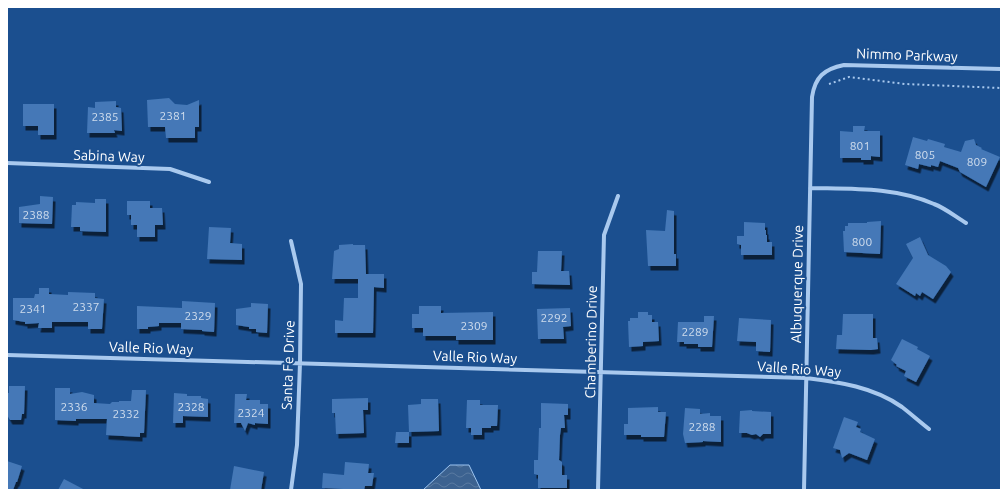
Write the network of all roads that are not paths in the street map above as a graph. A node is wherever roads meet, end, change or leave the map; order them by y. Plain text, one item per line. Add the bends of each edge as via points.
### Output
1 (1001, 69) edge
2 (817, 80) joint
3 (7, 163) edge
4 (209, 182) dead end
5 (810, 188) junction
6 (618, 196) dead end
7 (966, 223) dead end
8 (291, 241) dead end
9 (7, 355) edge
10 (300, 363) junction
11 (601, 372) junction
12 (806, 378) junction
13 (929, 429) dead end
14 (291, 490) edge
15 (598, 490) edge
16 (804, 490) edge

1 - 2 street, Nimmo Parkway via 844,65 828,70
2 - 5 street, Albuquerque Drive via 812,97
3 - 4 street, Sabina Way via 170,169
5 - 7 street via 880,190 913,196 936,204
5 - 12 street, Albuquerque Drive
6 - 11 street, Chamberino Drive via 604,235
8 - 10 street, Santa Fe Drive via 301,284
9 - 10 street, Valle Rio Way
10 - 11 street, Valle Rio Way
10 - 14 street, Santa Fe Drive via 297,445
11 - 12 street, Valle Rio Way
11 - 15 street, Chamberino Drive
12 - 13 street, Valle Rio Way via 845,383 866,389 902,407
12 - 16 street, Albuquerque Drive

